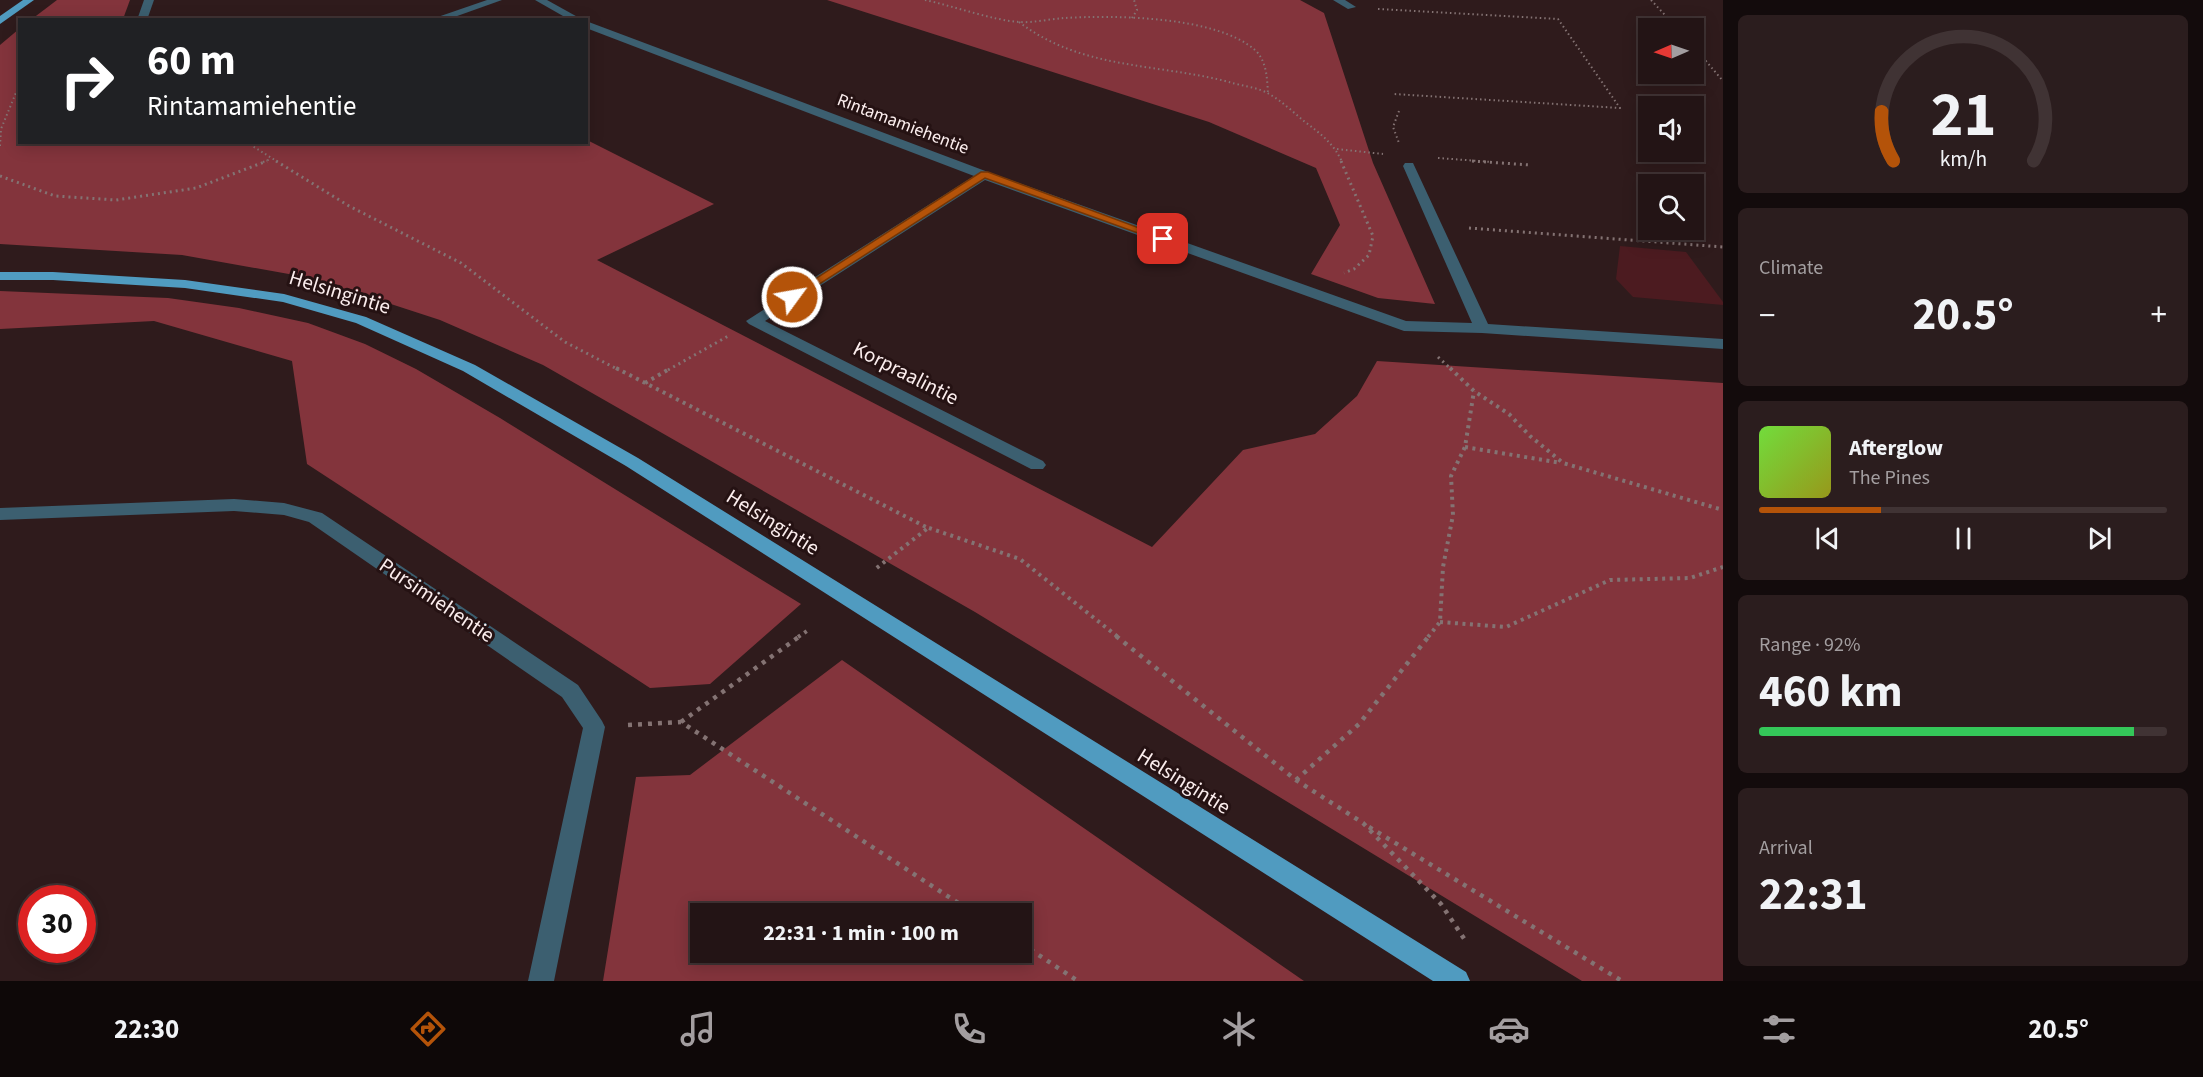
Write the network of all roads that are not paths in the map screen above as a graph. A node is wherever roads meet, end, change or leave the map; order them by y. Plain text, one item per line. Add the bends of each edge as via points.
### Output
1 (29, 0) edge
2 (149, 0) edge
3 (497, 0) edge
4 (540, 0) edge
5 (1338, 0) edge
6 (1351, 7) road end
7 (143, 18) edge
8 (440, 18) edge
9 (574, 18) edge
10 (0, 21) edge
11 (588, 25) edge
12 (1409, 166) dead end
13 (984, 174) junction
14 (0, 276) edge
15 (1482, 327) junction
16 (1723, 344) edge
17 (1037, 465) dead end
18 (0, 514) edge
19 (541, 981) edge
20 (1456, 981) edge

1 - 10 main road
2 - 7 street
3 - 8 street
4 - 9 street
5 - 6 street
11 - 13 street, Rintamamiehentie
12 - 15 street
13 - 15 street, Rintamamiehentie via 1404,326
13 - 17 street, Korpraalintie via 754,321
14 - 20 main road, Helsingintie via 185,284 284,298 362,320 469,368 642,468
15 - 16 street, Rintamamiehentie
18 - 19 street, Pursimiehentie via 234,505 284,509 315,517 570,691 594,727

